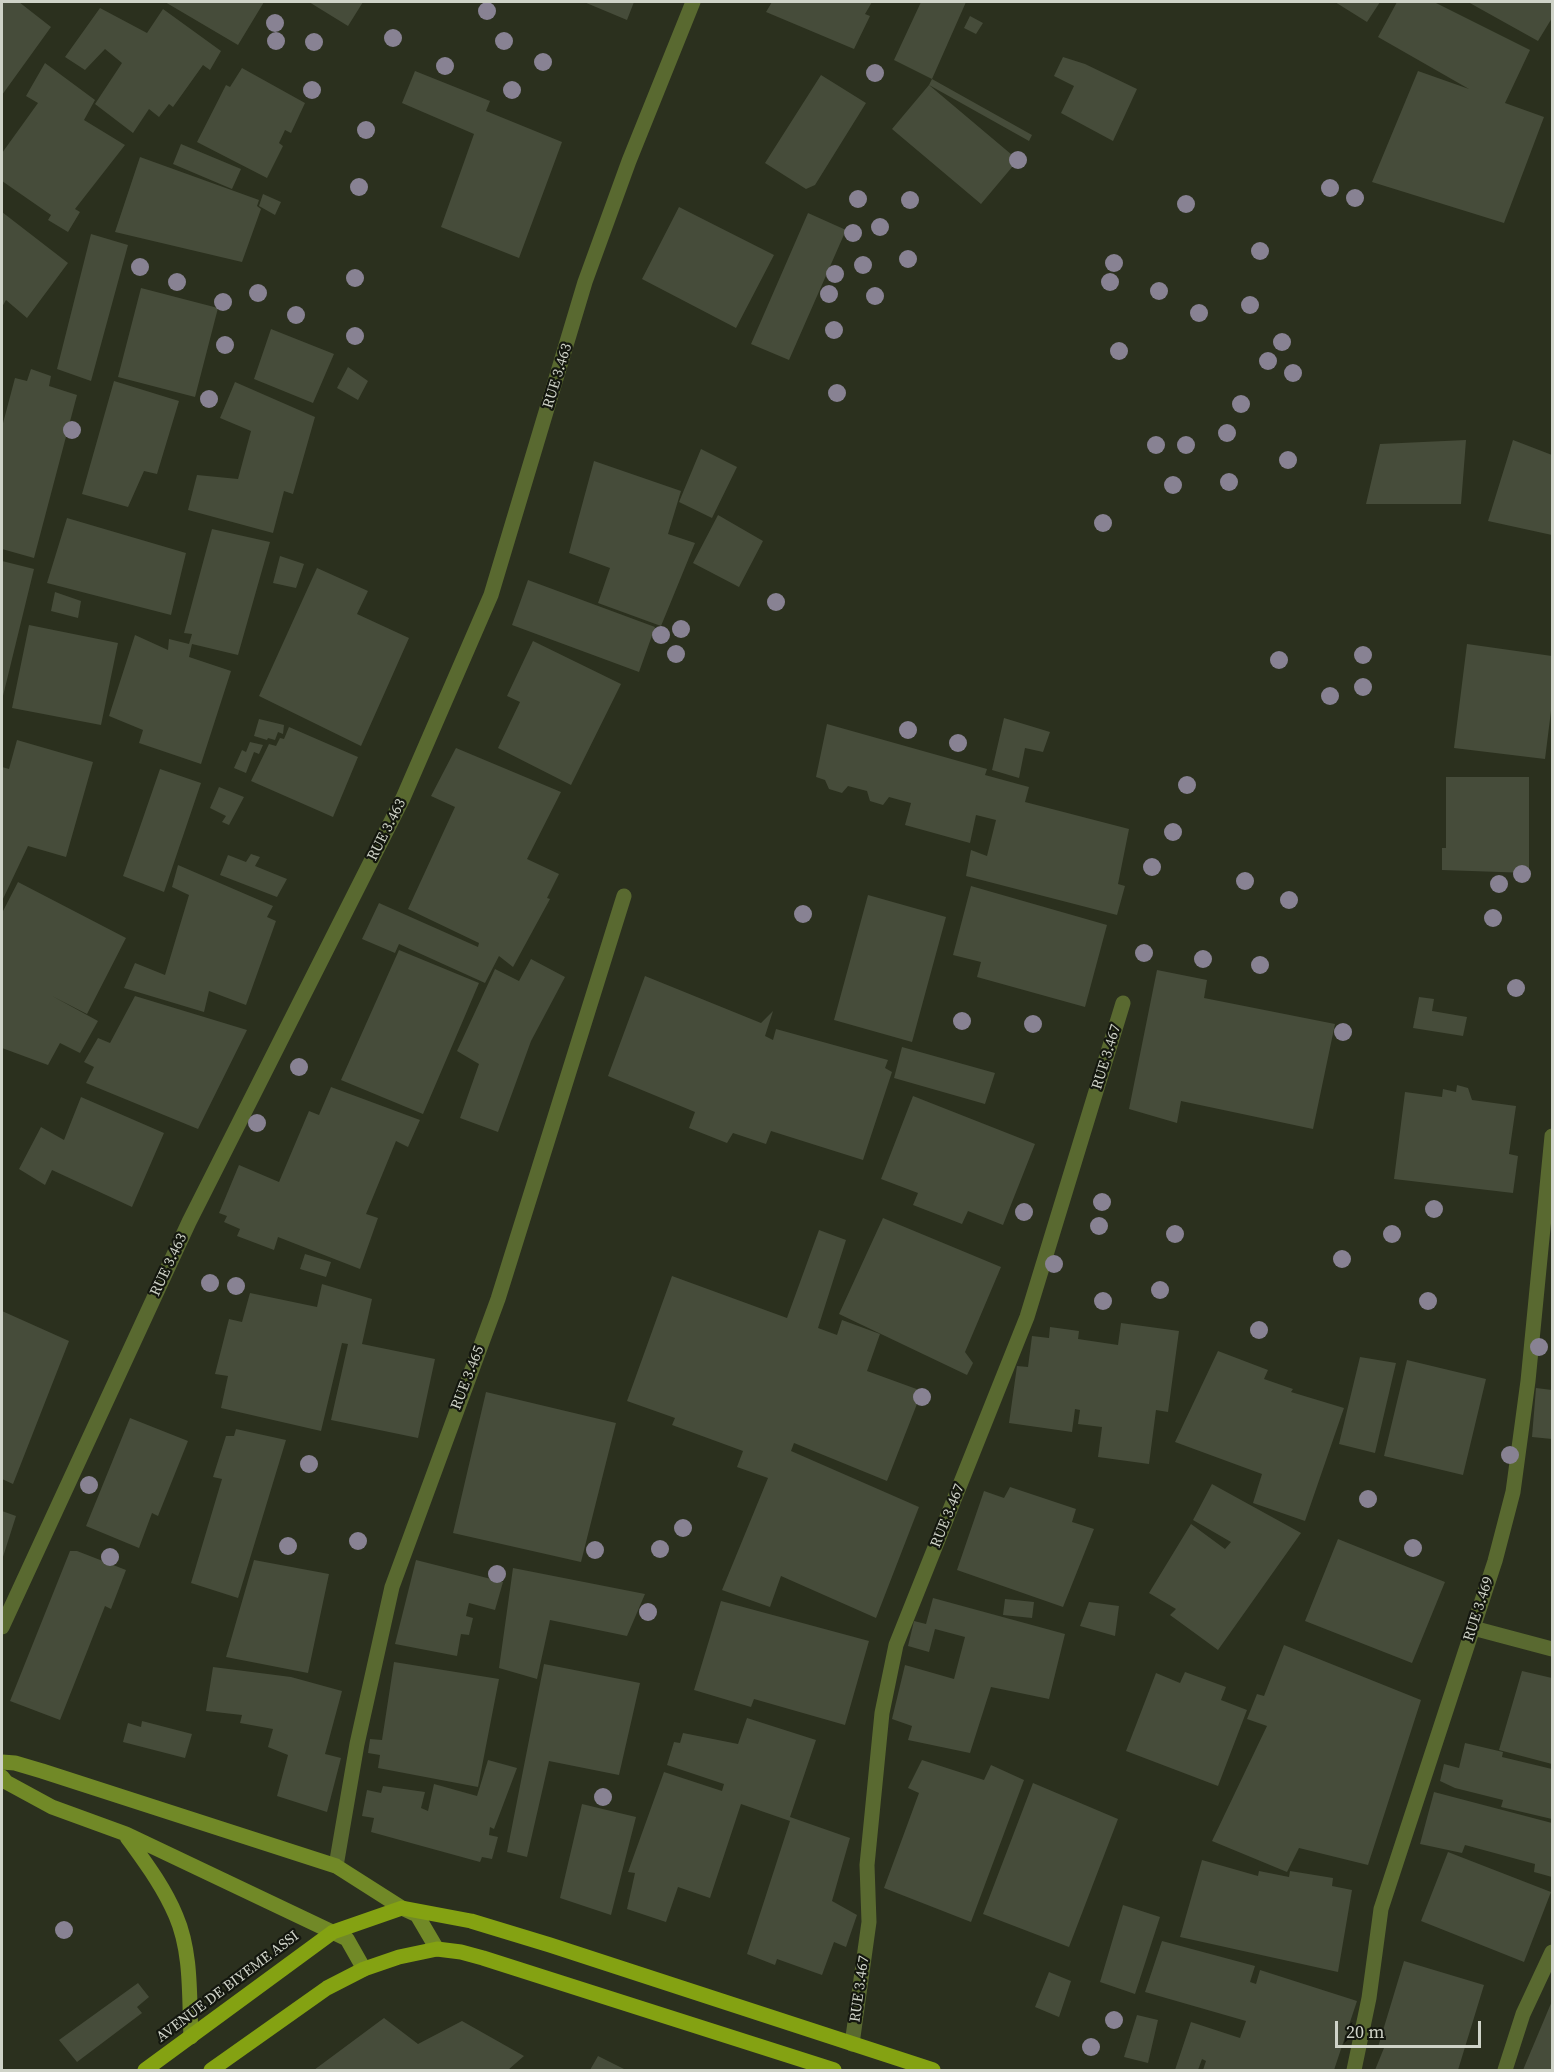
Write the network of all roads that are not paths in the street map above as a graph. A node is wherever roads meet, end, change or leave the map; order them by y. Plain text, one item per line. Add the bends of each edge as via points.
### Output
1 (693, 2) edge
2 (624, 896) dead end
3 (1124, 1004) dead end
4 (1552, 1136) edge
5 (2, 1627) edge
6 (1473, 1628) junction
7 (1552, 1649) edge
8 (2, 1762) edge
9 (2, 1777) edge
10 (126, 1834) junction
11 (336, 1866) junction
12 (402, 1908) junction
13 (333, 1932) junction
14 (437, 1949) junction
15 (1552, 1952) edge
16 (364, 1969) junction
17 (191, 2037) junction
18 (852, 2044) junction
19 (145, 2070) edge
20 (211, 2070) edge
21 (834, 2070) edge
22 (933, 2070) edge
23 (1354, 2070) edge
24 (1505, 2070) edge

1 - 5 street, RUE 3.463 via 585,282 491,595 404,798 189,1222
2 - 11 street, RUE 3.465 via 498,1299 392,1587 357,1744
3 - 18 street, RUE 3.467 via 1027,1317 896,1645 882,1713 867,1865 869,1922
4 - 6 street, RUE 3.469 via 1513,1492
6 - 7 street
6 - 23 street, RUE 3.469 via 1381,1909
8 - 11 main road via 42,1771
9 - 10 main road via 52,1807
10 - 13 main road
10 - 17 main road via 159,1881 177,1918 186,1956
11 - 12 main road
12 - 13 main road, AVENUE DE BIYEME ASSI
12 - 14 main road via 417,1915
12 - 18 main road via 471,1921
13 - 16 main road via 347,1939
13 - 17 main road, AVENUE DE BIYEME ASSI
14 - 16 main road
14 - 21 main road via 483,1958
15 - 24 street via 1523,2014
16 - 20 main road via 327,1988
17 - 19 main road, AVENUE DE BIYEME ASSI
18 - 22 main road

